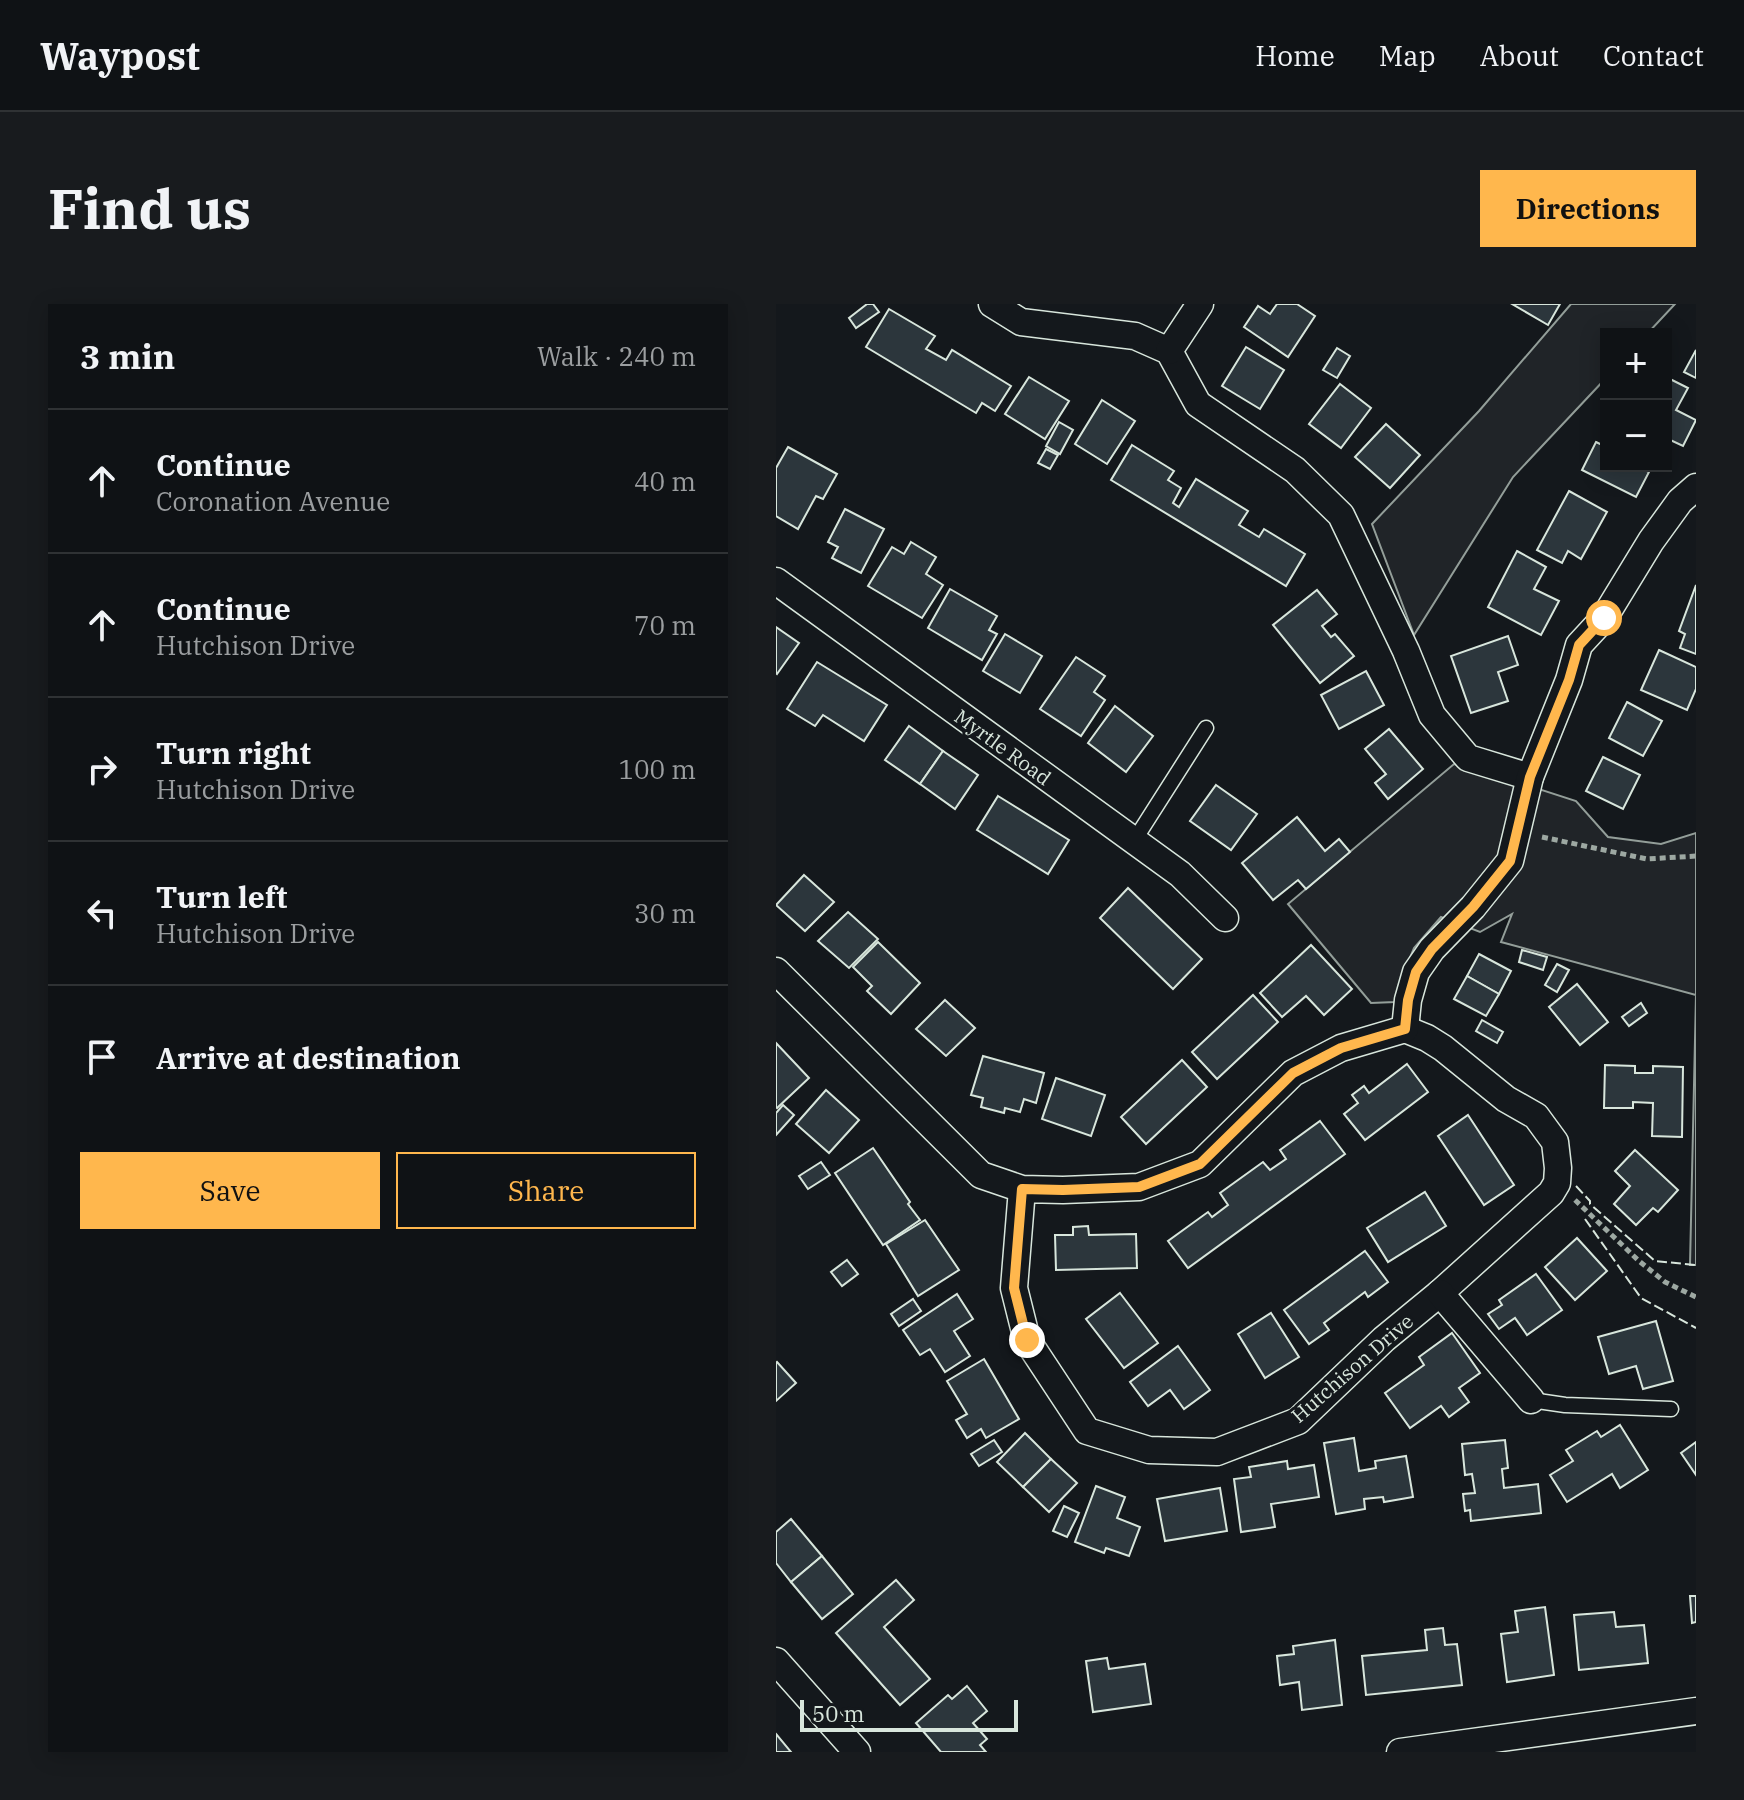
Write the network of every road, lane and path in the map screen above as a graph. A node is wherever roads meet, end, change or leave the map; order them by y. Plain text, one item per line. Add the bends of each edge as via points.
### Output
1 (992, 304) edge
2 (1200, 304) edge
3 (1169, 351) junction
4 (1696, 487) edge
5 (776, 581) edge
6 (1206, 728) dead end
7 (1530, 777) junction
8 (1518, 830) junction
9 (1134, 841) junction
10 (1696, 856) edge
11 (1225, 918) dead end
12 (776, 971) edge
13 (1405, 1029) junction
14 (1557, 1183) junction
15 (1022, 1189) junction
16 (1440, 1293) junction
17 (1696, 1297) edge
18 (1531, 1400) joint
19 (1671, 1409) dead end
20 (776, 1661) edge
21 (1696, 1711) edge
22 (857, 1752) edge
23 (1400, 1752) edge

1 - 3 street via 1021,322 1135,336
2 - 3 street
3 - 7 street via 1198,404 1295,470 1341,515 1432,715 1468,758
4 - 7 street via 1680,501 1604,618 1579,645
5 - 9 street, Myrtle Road
6 - 9 lane
7 - 8 street
8 - 10 path via 1647,859
8 - 13 street via 1510,861 1416,972
9 - 11 street, Myrtle Road via 1180,874
12 - 15 street via 981,1175
13 - 14 street via 1443,1048 1536,1116 1555,1142
13 - 15 street via 1341,1048 1293,1073 1200,1164 1139,1187
14 - 16 street, Hutchison Drive
14 - 17 path via 1639,1261
15 - 16 street, Hutchison Drive via 1014,1288 1027,1340 1087,1431 1149,1450 1217,1452 1298,1421
16 - 18 street
18 - 19 lane
20 - 22 street
21 - 23 street

